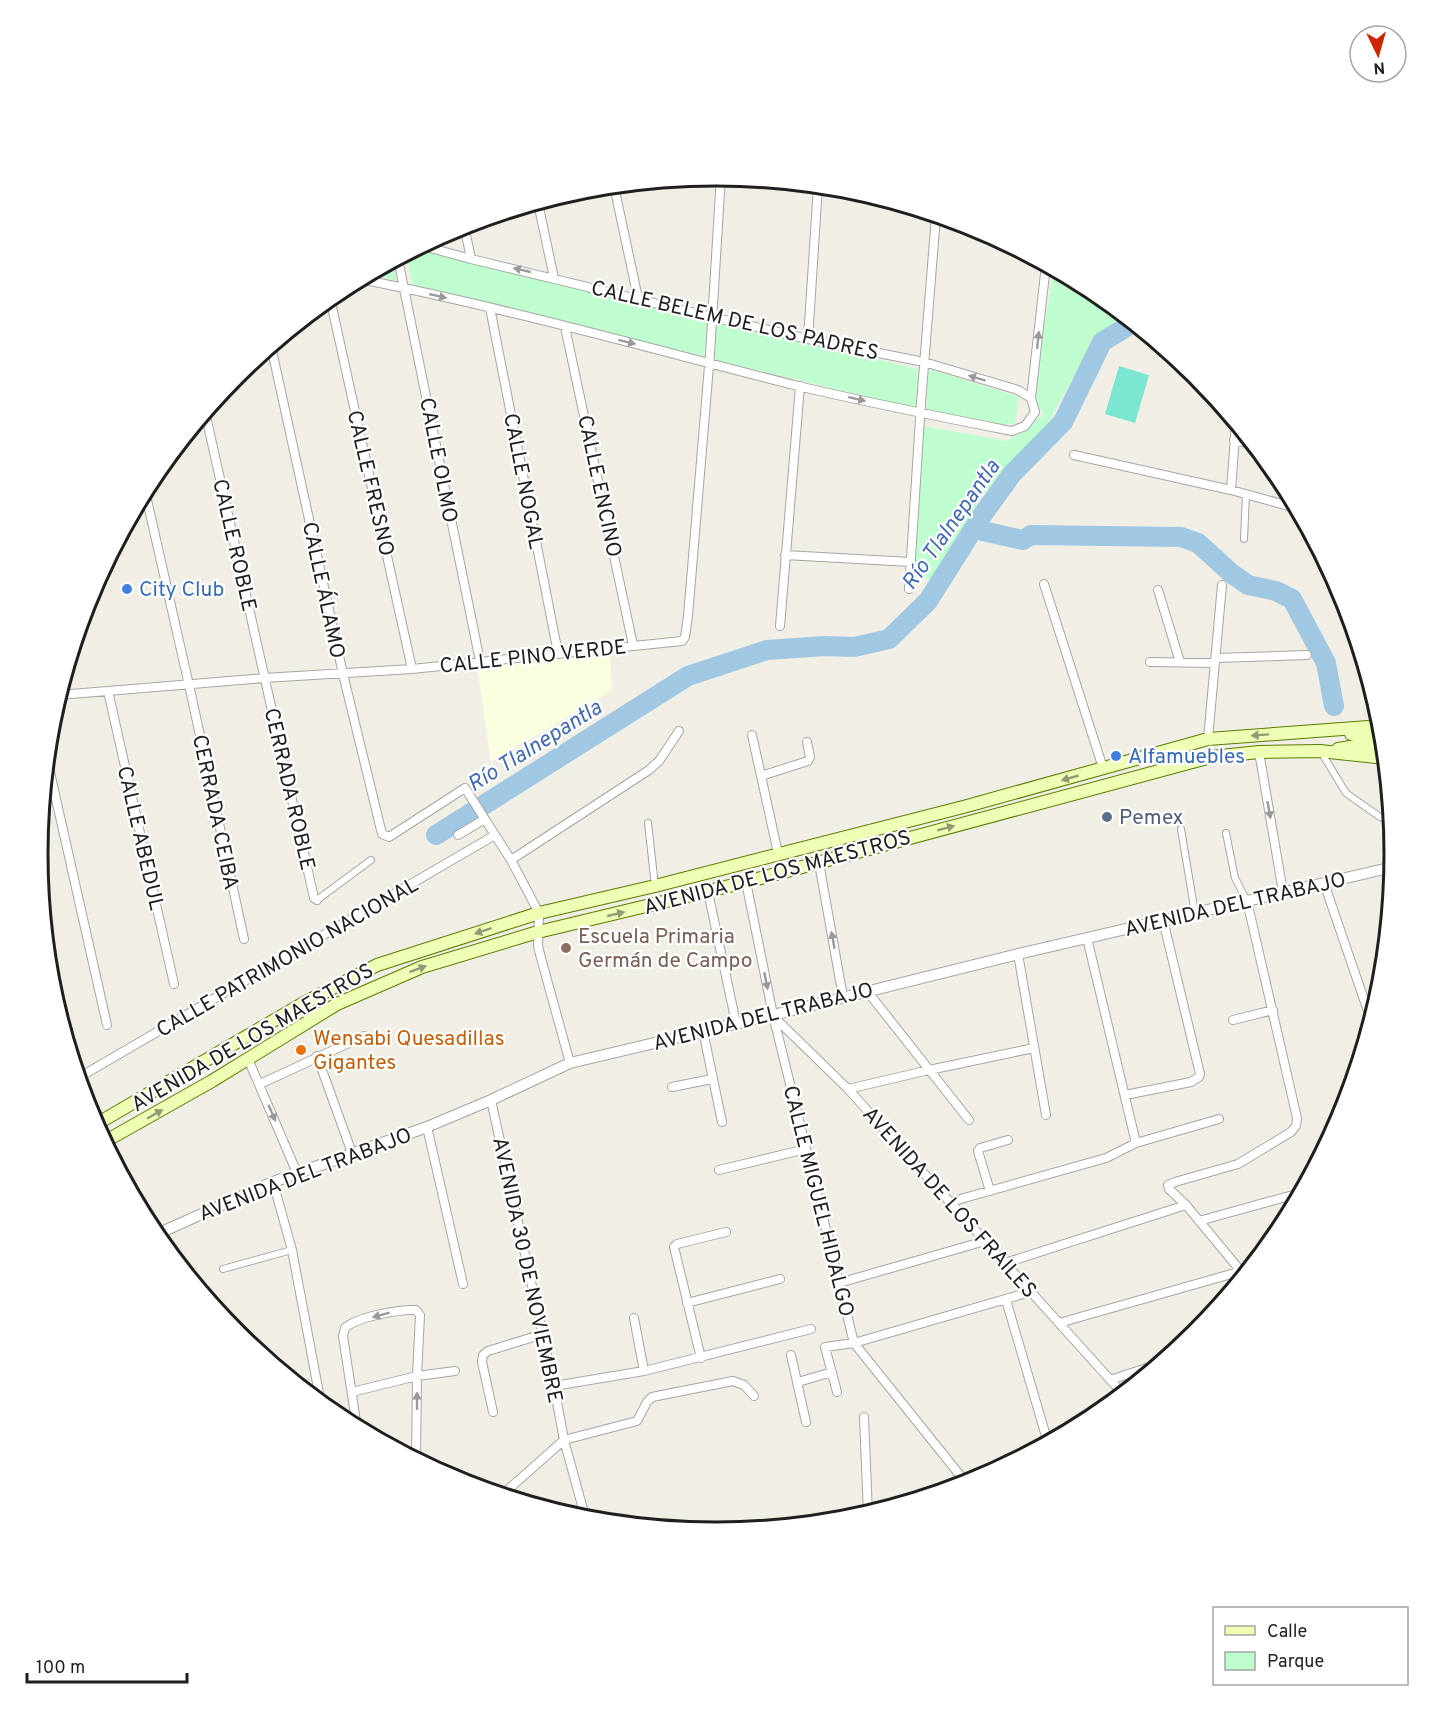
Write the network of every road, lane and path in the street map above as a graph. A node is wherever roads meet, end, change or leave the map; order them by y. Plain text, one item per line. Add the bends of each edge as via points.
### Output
1 (720, 186) edge
2 (616, 194) edge
3 (817, 194) edge
4 (540, 210) edge
5 (935, 224) edge
6 (466, 235) edge
7 (434, 249) edge
8 (471, 259) junction
9 (400, 267) edge
10 (1045, 273) edge
11 (554, 278) junction
12 (373, 282) edge
13 (404, 288) junction
14 (638, 298) junction
15 (332, 308) edge
16 (490, 308) junction
17 (712, 317) junction
18 (566, 327) junction
19 (808, 339) junction
20 (273, 355) edge
21 (924, 362) junction
22 (709, 363) junction
23 (800, 386) junction
24 (1032, 398) junction
25 (920, 413) junction
26 (207, 422) edge
27 (1235, 434) edge
28 (1234, 440) junction
29 (1241, 441) edge
30 (1074, 455) dead end
31 (1231, 490) junction
32 (1246, 494) junction
33 (148, 503) edge
34 (1285, 505) edge
35 (1244, 539) dead end
36 (785, 555) junction
37 (911, 562) junction
38 (1044, 584) dead end
39 (1222, 585) dead end
40 (909, 589) dead end
41 (1158, 590) dead end
42 (780, 626) dead end
43 (633, 645) junction
44 (558, 653) junction
45 (1307, 655) dead end
46 (480, 661) junction
47 (1216, 661) junction
48 (1150, 662) dead end
49 (1180, 662) junction
50 (412, 669) junction
51 (343, 674) junction
52 (264, 678) junction
53 (188, 685) junction
54 (108, 691) junction
55 (68, 695) edge
56 (1371, 727) edge
57 (679, 731) dead end
58 (1318, 732) junction
59 (1372, 733) edge
60 (752, 735) dead end
61 (1208, 739) junction
62 (1363, 740) junction
63 (807, 742) dead end
64 (1374, 744) edge
65 (1320, 751) junction
66 (1260, 752) junction
67 (1377, 758) edge
68 (1103, 768) junction
69 (761, 776) junction
70 (52, 782) edge
71 (483, 816) junction
72 (1383, 818) edge
73 (648, 823) dead end
74 (1180, 829) dead end
75 (1226, 833) dead end
76 (458, 835) dead end
77 (495, 835) junction
78 (778, 853) junction
79 (371, 860) dead end
80 (511, 860) junction
81 (819, 863) junction
82 (1384, 869) edge
83 (746, 882) junction
84 (1324, 883) junction
85 (655, 886) junction
86 (708, 892) junction
87 (1283, 892) junction
88 (316, 900) joint
89 (1246, 901) junction
90 (538, 913) junction
91 (1195, 913) junction
92 (1163, 920) junction
93 (538, 932) junction
94 (1087, 938) junction
95 (244, 939) dead end
96 (1018, 954) junction
97 (174, 984) dead end
98 (867, 991) junction
99 (843, 998) junction
100 (1366, 1006) edge
101 (1273, 1010) junction
102 (773, 1015) junction
103 (1233, 1020) dead end
104 (736, 1023) junction
105 (107, 1025) dead end
106 (703, 1031) junction
107 (364, 1035) dead end
108 (1034, 1048) junction
109 (317, 1056) junction
110 (248, 1059) junction
111 (570, 1063) junction
112 (929, 1070) junction
113 (85, 1074) edge
114 (712, 1079) junction
115 (260, 1084) junction
116 (672, 1087) dead end
117 (848, 1089) junction
118 (1125, 1095) junction
119 (491, 1100) junction
120 (1046, 1115) dead end
121 (1219, 1119) dead end
122 (969, 1120) dead end
123 (104, 1121) edge
124 (722, 1122) dead end
125 (427, 1126) junction
126 (111, 1138) edge
127 (1008, 1140) dead end
128 (1136, 1143) junction
129 (806, 1149) junction
130 (352, 1153) junction
131 (719, 1170) dead end
132 (297, 1173) junction
133 (273, 1182) junction
134 (990, 1191) junction
135 (1291, 1196) edge
136 (950, 1202) junction
137 (1186, 1205) junction
138 (1199, 1221) junction
139 (164, 1231) edge
140 (726, 1232) dead end
141 (985, 1242) junction
142 (292, 1250) junction
143 (1005, 1263) junction
144 (1241, 1267) edge
145 (223, 1269) dead end
146 (1235, 1275) edge
147 (780, 1279) dead end
148 (839, 1283) junction
149 (463, 1284) dead end
150 (1030, 1293) junction
151 (1006, 1300) junction
152 (687, 1303) junction
153 (634, 1318) dead end
154 (1059, 1323) junction
155 (811, 1329) dead end
156 (543, 1334) junction
157 (854, 1343) junction
158 (791, 1355) dead end
159 (701, 1358) junction
160 (1140, 1370) edge
161 (455, 1371) dead end
162 (645, 1371) junction
163 (832, 1372) junction
164 (417, 1376) junction
165 (1110, 1380) junction
166 (798, 1382) junction
167 (557, 1385) junction
168 (1117, 1388) edge
169 (319, 1391) edge
170 (352, 1392) junction
171 (837, 1392) dead end
172 (754, 1396) dead end
173 (493, 1412) dead end
174 (355, 1416) edge
175 (864, 1417) dead end
176 (806, 1422) dead end
177 (1046, 1435) edge
178 (564, 1440) junction
179 (416, 1451) edge
180 (961, 1476) edge
181 (508, 1489) edge
182 (868, 1505) edge
183 (583, 1509) edge

1 - 17 street, CALLE PINO VERDE
2 - 14 street
3 - 19 street
4 - 11 street
5 - 21 street
6 - 8 street
7 - 8 street, CALLE BELEM DE LOS PADRES
11 -> 8 street, CALLE BELEM DE LOS PADRES
9 - 13 street, CALLE OLMO
24 -> 10 street
11 - 14 street, CALLE BELEM DE LOS PADRES
12 - 13 street
13 -> 16 street
13 - 46 street, CALLE OLMO
14 - 17 street, CALLE BELEM DE LOS PADRES
15 - 50 street, CALLE FRESNO
16 - 18 street
16 - 44 street, CALLE NOGAL
17 - 19 street, CALLE BELEM DE LOS PADRES
17 - 22 street, CALLE PINO VERDE
18 -> 22 street
18 - 43 street, CALLE ENCINO
19 - 21 street, CALLE BELEM DE LOS PADRES
20 - 51 street, CALLE ÁLAMO
24 -> 21 street, CALLE BELEM DE LOS PADRES via 1018,390
21 - 25 street
22 - 23 street
22 - 43 street, CALLE PINO VERDE via 685,637 679,642
23 -> 25 street
23 - 36 street
24 - 25 street via 1035,412 1025,426 1012,431
25 - 37 street
26 - 52 street, CALLE ROBLE
27 - 28 street
28 - 29 street
28 - 31 street
30 - 31 street
31 - 32 street
32 - 34 street
32 - 35 street
33 - 53 street, CERRADA CEIBA
36 - 37 street
36 - 42 street
37 - 40 street
38 - 68 street
39 - 47 street
41 - 49 street
43 - 44 street, CALLE PINO VERDE
44 - 46 street, CALLE PINO VERDE
45 - 47 street
46 - 50 street, CALLE PINO VERDE
47 - 49 street
47 - 61 street
48 - 49 street
50 - 51 street, CALLE PINO VERDE
51 - 52 street, CALLE PINO VERDE
51 - 71 street, CALLE ÁLAMO via 382,834 389,837 465,788
52 - 53 street, CALLE PINO VERDE
52 - 88 street, CERRADA ROBLE
53 - 54 street, CALLE PINO VERDE
53 - 95 street, CERRADA CEIBA
54 - 55 street, CALLE PINO VERDE
54 - 97 street, CALLE ABEDUL
56 - 58 main road, AVENIDA DE LOS MAESTROS
57 - 80 street via 649,771
58 -> 61 main road, AVENIDA DE LOS MAESTROS
58 - 62 main road, AVENIDA DE LOS MAESTROS
59 - 62 main road, AVENIDA DE LOS MAESTROS
60 - 69 street
61 - 68 main road, AVENIDA DE LOS MAESTROS
62 - 64 main road
62 - 65 main road
63 - 69 street via 808,760
65 - 66 main road, AVENIDA DE LOS MAESTROS
65 - 67 main road, AVENIDA DE LOS MAESTROS
65 - 72 street via 1346,794
81 -> 66 main road, AVENIDA DE LOS MAESTROS via 1161,768 1210,757
66 -> 87 street
68 -> 78 main road, AVENIDA DE LOS MAESTROS
69 - 78 street
70 - 105 street
71 - 76 street
71 - 77 street
73 - 85 street
74 - 91 street
75 - 89 street via 1235,878
77 - 80 street
77 - 113 street, CALLE PATRIMONIO NACIONAL
78 - 85 main road, AVENIDA DE LOS MAESTROS
79 - 88 street, CALLE PATRIMONIO NACIONAL
80 - 90 street
81 - 83 main road, AVENIDA DE LOS MAESTROS
99 -> 81 street
82 - 84 street, AVENIDA DEL TRABAJO
83 - 86 main road, AVENIDA DE LOS MAESTROS
83 -> 102 street, CALLE MIGUEL HIDALGO
84 - 87 street, AVENIDA DEL TRABAJO
84 - 100 street
85 - 90 main road, AVENIDA DE LOS MAESTROS
93 -> 86 main road, AVENIDA DE LOS MAESTROS
86 - 104 street
87 - 89 street, AVENIDA DEL TRABAJO
89 - 91 street, AVENIDA DEL TRABAJO
89 - 101 street
90 - 93 street
90 -> 123 main road, AVENIDA DE LOS MAESTROS via 377,965 302,1004
91 - 92 street, AVENIDA DEL TRABAJO
92 - 94 street, AVENIDA DEL TRABAJO
92 - 118 street via 1200,1074 1191,1082
110 -> 93 main road, AVENIDA DE LOS MAESTROS via 338,1004 378,985 422,967
93 - 111 street via 541,958
94 - 96 street, AVENIDA DEL TRABAJO
94 - 118 street
96 - 98 street, AVENIDA DEL TRABAJO
96 - 108 street
98 - 99 street, AVENIDA DEL TRABAJO
98 - 112 street
99 - 102 street, AVENIDA DEL TRABAJO
101 - 103 street
101 - 137 street via 1296,1126 1238,1164 1168,1185
102 - 104 street, AVENIDA DEL TRABAJO
102 - 117 street, AVENIDA DE LOS FRAILES
102 - 129 street, CALLE MIGUEL HIDALGO
104 - 106 street, AVENIDA DEL TRABAJO
106 - 111 street, AVENIDA DEL TRABAJO
106 - 114 street
107 - 109 street
108 - 112 street
108 - 120 street
109 - 115 street
109 - 130 street
110 - 115 street
126 -> 110 main road, AVENIDA DE LOS MAESTROS
111 - 119 street, AVENIDA DEL TRABAJO
112 - 117 street
112 - 122 street
114 - 116 street
114 - 124 street
115 -> 132 street
117 - 136 street, AVENIDA DE LOS FRAILES
118 - 128 street
119 - 125 street, AVENIDA DEL TRABAJO
119 - 156 street, AVENIDA 30 DE NOVIEMBRE
121 - 128 street
125 - 130 street, AVENIDA DEL TRABAJO
125 - 149 street
127 - 134 street via 978,1151
128 - 134 street via 1106,1158
129 - 131 street
129 - 148 street, CALLE MIGUEL HIDALGO
130 - 132 street, AVENIDA DEL TRABAJO
132 - 133 street, AVENIDA DEL TRABAJO
133 - 139 street, AVENIDA DEL TRABAJO
133 - 142 street
134 - 136 street
135 - 138 street
136 - 141 street, AVENIDA DE LOS FRAILES
137 - 138 street
137 - 143 street
138 - 144 street
140 - 152 street via 674,1247
141 - 143 street, AVENIDA DE LOS FRAILES
141 - 148 street
142 - 145 street
142 - 169 street
143 - 150 street, AVENIDA DE LOS FRAILES
146 - 154 street
147 - 152 street
148 - 157 street, CALLE MIGUEL HIDALGO
150 - 151 street
150 - 154 street, AVENIDA DE LOS FRAILES
151 - 157 street
151 - 177 street
152 - 159 street
153 - 162 street
154 - 165 street, AVENIDA DE LOS FRAILES
155 - 159 street
156 - 167 street, AVENIDA 30 DE NOVIEMBRE
156 - 173 street via 483,1355
157 - 163 street via 825,1347
157 - 180 street, CALLE MIGUEL HIDALGO
158 - 166 street
159 - 162 street
160 - 165 street
161 - 164 street
162 - 167 street
163 - 166 street
163 - 171 street
164 - 170 street
164 -> 170 street via 420,1315 412,1310 388,1313 345,1328
179 -> 164 street
165 - 168 street, AVENIDA DE LOS FRAILES
166 - 176 street
167 - 178 street, AVENIDA 30 DE NOVIEMBRE
170 - 174 street
172 - 178 street via 744,1385 733,1382 652,1397 637,1422
175 - 182 street
178 - 181 street
178 - 183 street, AVENIDA 30 DE NOVIEMBRE

